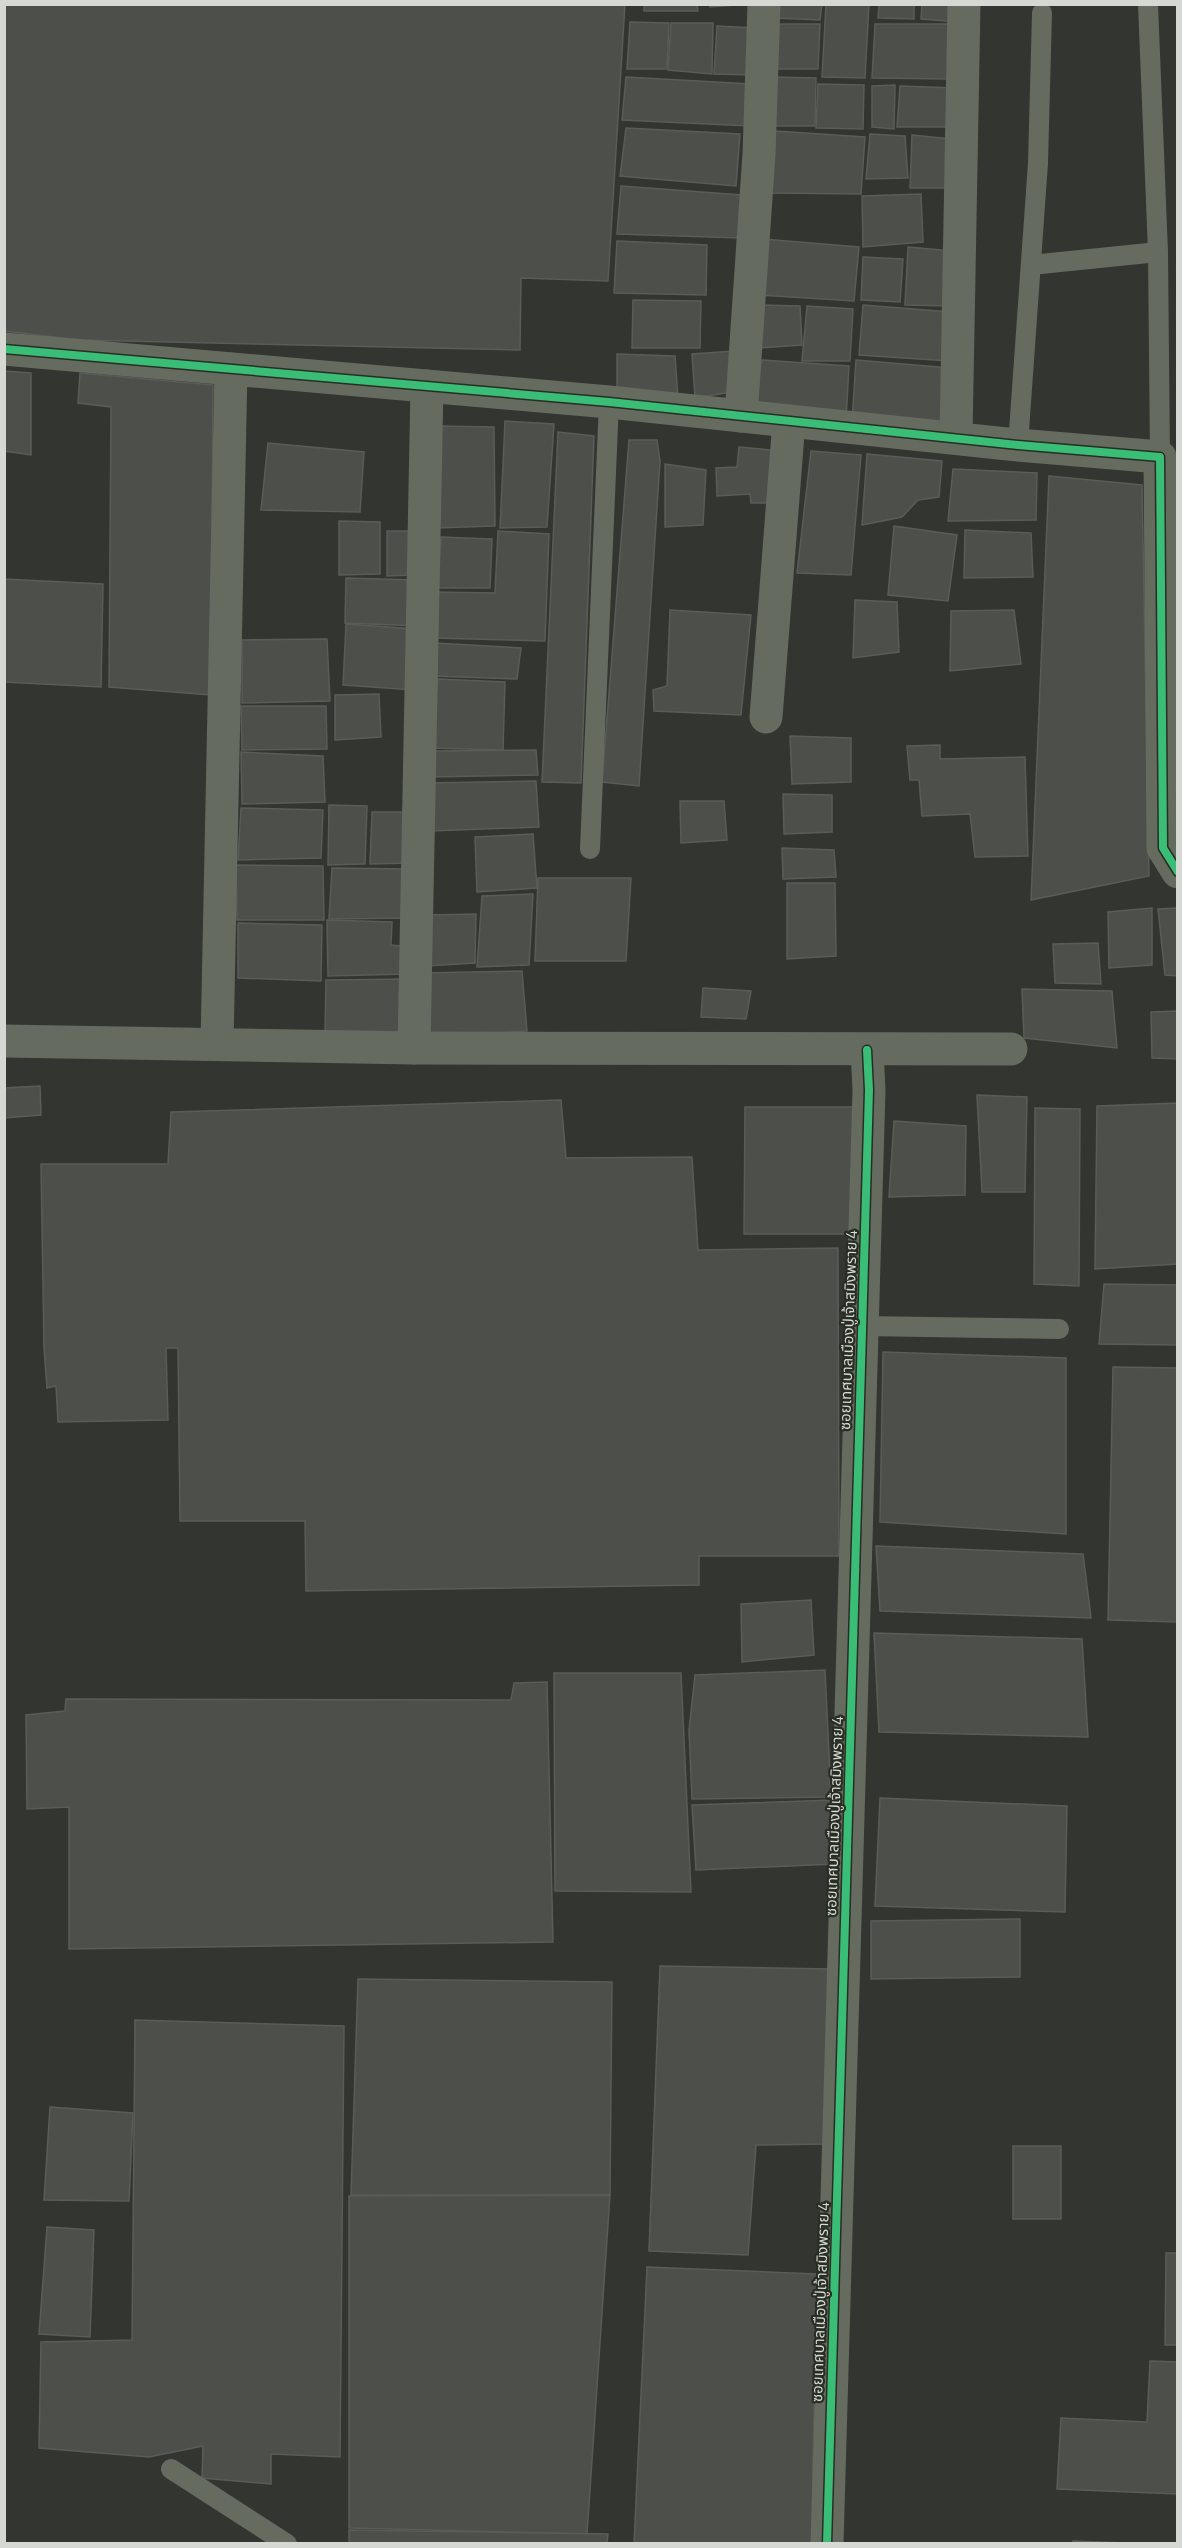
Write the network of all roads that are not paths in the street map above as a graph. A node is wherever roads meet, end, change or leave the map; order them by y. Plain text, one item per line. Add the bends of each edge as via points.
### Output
1 (764, 4) edge
2 (964, 4) edge
3 (1148, 4) edge
4 (1042, 13) dead end
5 (1158, 252) junction
6 (1031, 265) junction
7 (4, 349) edge
8 (231, 369) junction
9 (427, 386) junction
10 (609, 402) junction
11 (741, 416) junction
12 (789, 421) junction
13 (956, 437) junction
14 (1018, 445) junction
15 (1160, 457) junction
16 (766, 717) dead end
17 (590, 849) dead end
18 (1178, 872) edge
19 (4, 1041) edge
20 (217, 1044) junction
21 (414, 1048) junction
22 (1011, 1049) dead end
23 (868, 1067) junction
24 (862, 1326) junction
25 (1059, 1329) dead end
26 (171, 2469) dead end
27 (287, 2544) edge
28 (827, 2544) edge

1 - 11 street via 759,154
2 - 13 street
3 - 5 lane
4 - 6 lane
5 - 6 lane
5 - 15 lane
6 - 14 lane
7 - 8 street
8 - 9 street
8 - 20 street
9 - 10 street
9 - 21 street
10 - 11 street
10 - 17 lane
11 - 12 street
12 - 13 street
12 - 16 street
13 - 14 street
14 - 15 street
15 - 18 street via 1163,849
19 - 20 street
20 - 21 street
21 - 23 street
22 - 23 street
23 - 24 street, ซอยเทศบาลเมืองปู่เจ้าสมิงพราย 4
24 - 25 lane
24 - 28 street, ซอยเทศบาลเมืองปู่เจ้าสมิงพราย 4
26 - 27 lane

